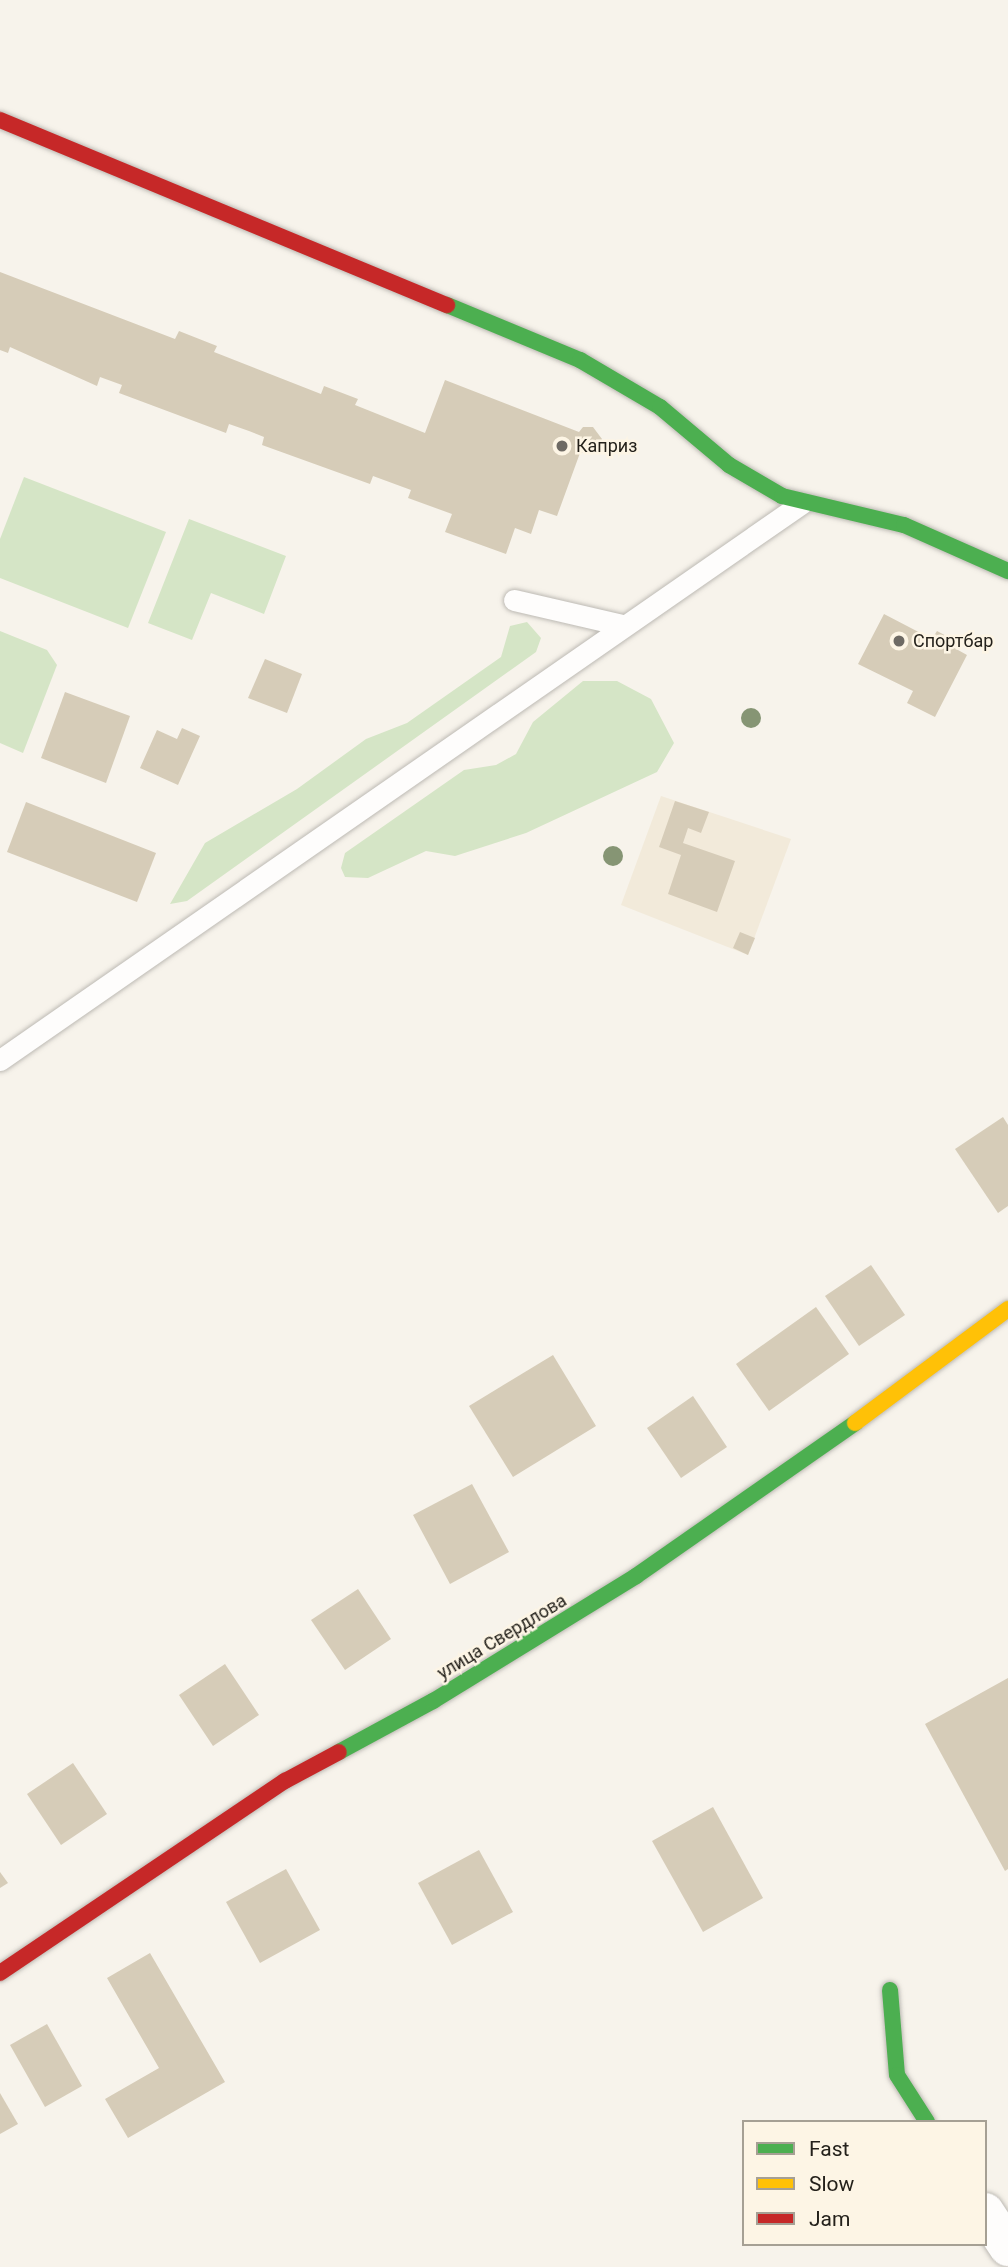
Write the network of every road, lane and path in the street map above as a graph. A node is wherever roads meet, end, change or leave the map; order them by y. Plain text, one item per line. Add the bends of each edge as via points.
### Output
1 (0, 120) edge
2 (802, 503) junction
3 (1008, 571) edge
4 (514, 600) dead end
5 (622, 625) junction
6 (0, 1060) edge
7 (1008, 1309) edge
8 (0, 1973) edge
9 (890, 1990) dead end
10 (926, 2120) edge
11 (987, 2215) edge
12 (1008, 2247) edge

1 - 2 street via 580,360 660,407 757,484
2 - 3 street via 904,525
2 - 5 lane
4 - 5 lane
5 - 6 lane
7 - 8 street, улица Свердлова via 811,1455 636,1576 445,1694 285,1781
9 - 10 street via 897,2074
11 - 12 street

